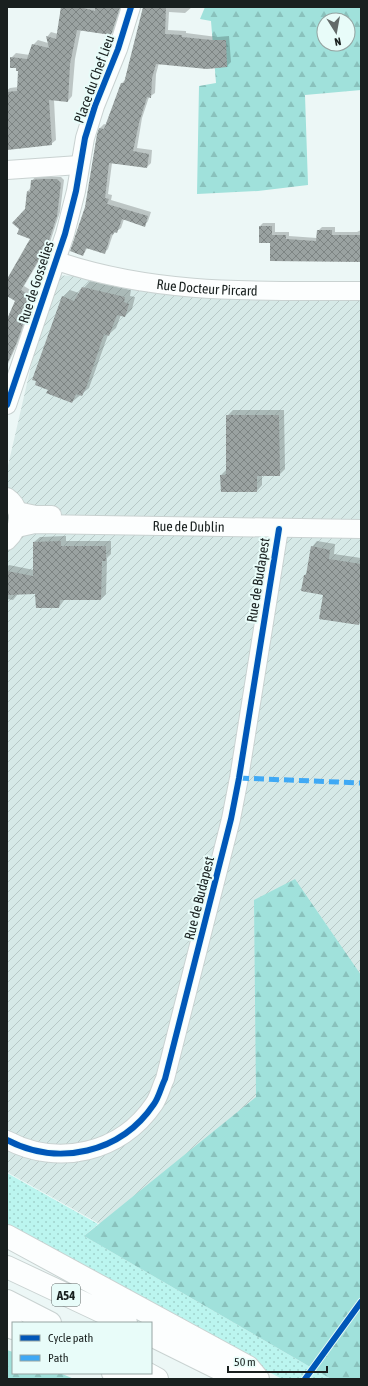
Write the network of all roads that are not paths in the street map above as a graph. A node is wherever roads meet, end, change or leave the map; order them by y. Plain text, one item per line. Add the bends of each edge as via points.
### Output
1 (131, 7) edge
2 (80, 165) junction
3 (7, 170) edge
4 (56, 261) junction
5 (361, 291) edge
6 (7, 405) edge
7 (12, 504) edge
8 (361, 517) edge
9 (279, 529) junction
10 (361, 529) edge
11 (12, 535) edge
12 (7, 1140) edge
13 (7, 1236) edge
14 (7, 1267) edge
15 (7, 1301) edge
16 (48, 1322) edge
17 (124, 1322) edge
18 (152, 1335) edge
19 (115, 1374) edge
20 (148, 1374) edge
21 (126, 1379) edge
22 (157, 1379) edge
23 (240, 1379) edge
24 (258, 1379) edge

1 - 2 street, Place du Chef Lieu via 95,106
2 - 3 street
2 - 4 street, Rue de Gosselies via 75,197
4 - 5 street, Rue Docteur Pircard via 102,275 153,285 184,288
4 - 6 street, Rue de Gosselies
7 - 8 street, Rue de Dublin via 36,515
7 - 11 street via 18,520
9 - 10 street, Rue de Dublin
9 - 11 street, Rue de Dublin via 35,524
9 - 12 street, Rue de Budapest via 231,819 167,1072 154,1104 137,1123 112,1143 82,1153 50,1154 20,1147
13 - 24 highway via 248,1367
14 - 17 highway, A54
15 - 16 highway, A54
18 - 23 highway
19 - 21 highway
20 - 22 highway

